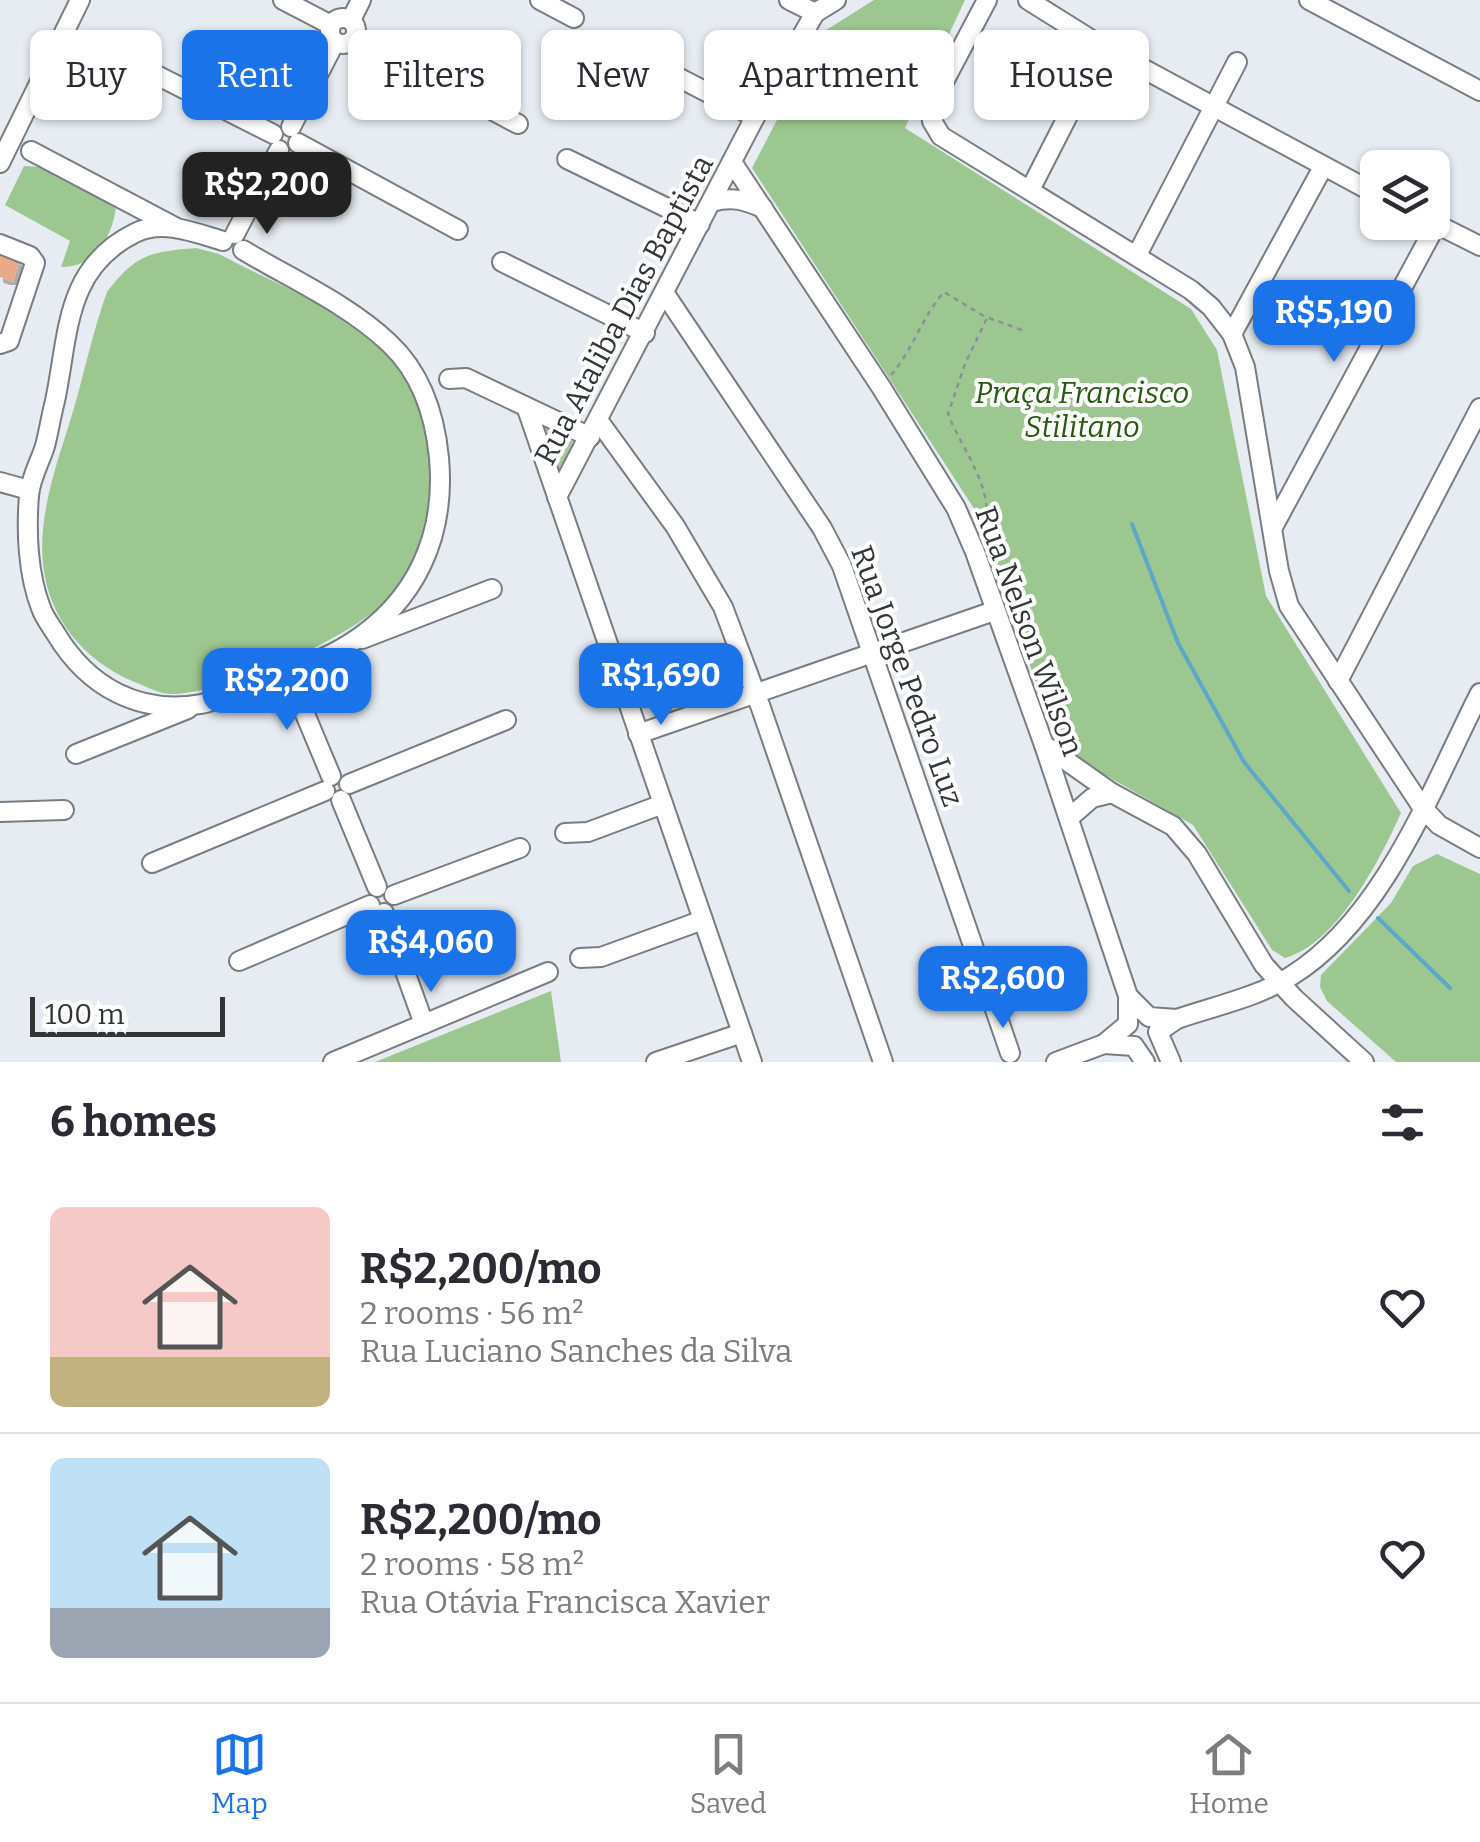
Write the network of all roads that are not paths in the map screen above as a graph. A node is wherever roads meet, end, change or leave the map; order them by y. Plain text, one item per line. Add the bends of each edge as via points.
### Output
1 (80, 0) edge
2 (284, 0) edge
3 (361, 0) edge
4 (540, 0) edge
5 (788, 0) edge
6 (836, 0) edge
7 (987, 0) edge
8 (1028, 0) edge
9 (1309, 0) edge
10 (815, 13) junction
11 (574, 18) dead end
12 (353, 29) junction
13 (805, 30) edge
14 (1076, 30) edge
15 (333, 34) junction
16 (1237, 62) dead end
17 (1149, 72) edge
18 (162, 80) edge
19 (1480, 91) edge
20 (1214, 108) junction
21 (753, 120) edge
22 (1066, 120) edge
23 (518, 124) dead end
24 (295, 135) junction
25 (276, 142) junction
26 (30, 151) dead end
27 (567, 159) dead end
28 (732, 162) junction
29 (0, 163) edge
30 (1324, 167) junction
31 (1360, 185) edge
32 (1030, 190) junction
33 (712, 202) junction
34 (136, 206) junction
35 (764, 208) junction
36 (700, 224) junction
37 (175, 227) junction
38 (458, 230) dead end
39 (137, 232) junction
40 (1450, 232) edge
41 (1425, 240) edge
42 (234, 242) junction
43 (0, 244) edge
44 (1480, 246) edge
45 (1137, 254) junction
46 (502, 262) dead end
47 (664, 294) junction
48 (645, 333) junction
49 (1232, 334) junction
50 (0, 344) edge
51 (448, 379) dead end
52 (527, 408) junction
53 (1480, 408) edge
54 (594, 428) junction
55 (0, 482) edge
56 (29, 490) junction
57 (557, 497) junction
58 (1272, 528) junction
59 (492, 589) dead end
60 (994, 611) junction
61 (348, 644) junction
62 (873, 654) junction
63 (286, 671) junction
64 (1338, 682) junction
65 (1480, 693) edge
66 (756, 694) junction
67 (119, 696) junction
68 (203, 704) junction
69 (506, 720) dead end
70 (126, 733) junction
71 (638, 734) junction
72 (1044, 746) junction
73 (76, 754) dead end
74 (337, 788) junction
75 (1112, 792) junction
76 (663, 804) junction
77 (1422, 808) junction
78 (64, 810) dead end
79 (0, 812) edge
80 (1069, 818) junction
81 (566, 833) dead end
82 (520, 848) dead end
83 (1480, 848) edge
84 (152, 863) dead end
85 (381, 900) junction
86 (703, 920) junction
87 (580, 958) dead end
88 (239, 961) dead end
89 (548, 972) dead end
90 (1278, 983) junction
91 (1128, 996) junction
92 (424, 1024) junction
93 (1128, 1024) junction
94 (1153, 1025) junction
95 (742, 1032) junction
96 (1104, 1044) junction
97 (1134, 1046) junction
98 (1013, 1059) edge
99 (333, 1062) edge
100 (656, 1062) edge
101 (752, 1062) edge
102 (882, 1062) edge
103 (1056, 1062) edge
104 (1146, 1062) edge
105 (1171, 1062) edge
106 (1364, 1062) edge

1 - 29 street
2 - 15 street
3 - 12 street
4 - 11 street
5 - 10 street
6 - 10 street, Rua Ataliba Dias Baptista
7 - 32 street via 930,108 932,121 941,136
8 - 14 street
9 - 19 street
10 - 13 street, Rua Ataliba Dias Baptista
12 - 15 street via 340,18
12 - 23 street
15 - 24 street
16 - 20 street
17 - 20 street
18 - 25 street
20 - 30 street
20 - 45 street
21 - 28 street, Rua Ataliba Dias Baptista
22 - 32 street
24 - 25 street via 280,126
24 - 38 street
25 - 42 street
26 - 34 street
27 - 36 street
28 - 33 street, Rua Ataliba Dias Baptista
28 - 35 street, Rua Nelson Wilson
30 - 31 street
30 - 49 street
32 - 45 street
33 - 35 street via 728,197
33 - 36 street, Rua Ataliba Dias Baptista
34 - 37 street
34 - 39 street
35 - 60 street, Rua Nelson Wilson via 956,508
36 - 47 street, Rua Ataliba Dias Baptista
37 - 39 street
37 - 42 street
39 - 56 street via 85,274 73,298 49,429
40 - 44 street
41 - 58 street
42 - 61 street via 389,342 423,387 437,436 442,492 432,542 412,586
43 - 50 street via 35,263 10,340
45 - 49 street via 1211,307
46 - 48 street
47 - 48 street, Rua Ataliba Dias Baptista
47 - 62 street, Rua Jorge Pedro Luz via 822,528
48 - 54 street, Rua Ataliba Dias Baptista
49 - 58 street via 1245,367
51 - 52 street via 466,378
52 - 54 street
52 - 57 street
53 - 64 street
54 - 57 street, Rua Ataliba Dias Baptista
54 - 66 street via 675,526 723,607
55 - 56 street
56 - 67 street via 30,559 41,610 69,656
57 - 71 street
58 - 64 street via 1289,606
59 - 61 street
60 - 62 street
60 - 72 street, Rua Nelson Wilson
61 - 63 street
62 - 66 street
62 - 98 street, Rua Jorge Pedro Luz
63 - 68 street
63 - 74 street
64 - 77 street
65 - 77 street
66 - 71 street
66 - 102 street
67 - 68 street via 150,706
67 - 70 street
68 - 70 street
69 - 74 street
70 - 73 street
71 - 76 street
72 - 75 street
72 - 80 street, Rua Nelson Wilson
74 - 84 street
74 - 85 street
75 - 80 street via 1092,798
75 - 90 street via 1183,837
76 - 81 street via 588,832
76 - 86 street
77 - 83 street
77 - 90 street via 1360,914 1324,952
78 - 79 street
80 - 91 street, Rua Nelson Wilson
82 - 85 street
85 - 88 street
85 - 92 street
86 - 87 street via 601,957
86 - 95 street
89 - 92 street
90 - 94 street
90 - 106 street
91 - 93 street, Rua Nelson Wilson
91 - 94 street, Rua Nelson Wilson
92 - 99 street
93 - 94 street via 1134,1018
93 - 96 street
93 - 97 street
94 - 97 street via 1155,1041
94 - 105 street
95 - 100 street
95 - 101 street
96 - 97 street
96 - 103 street
97 - 104 street

